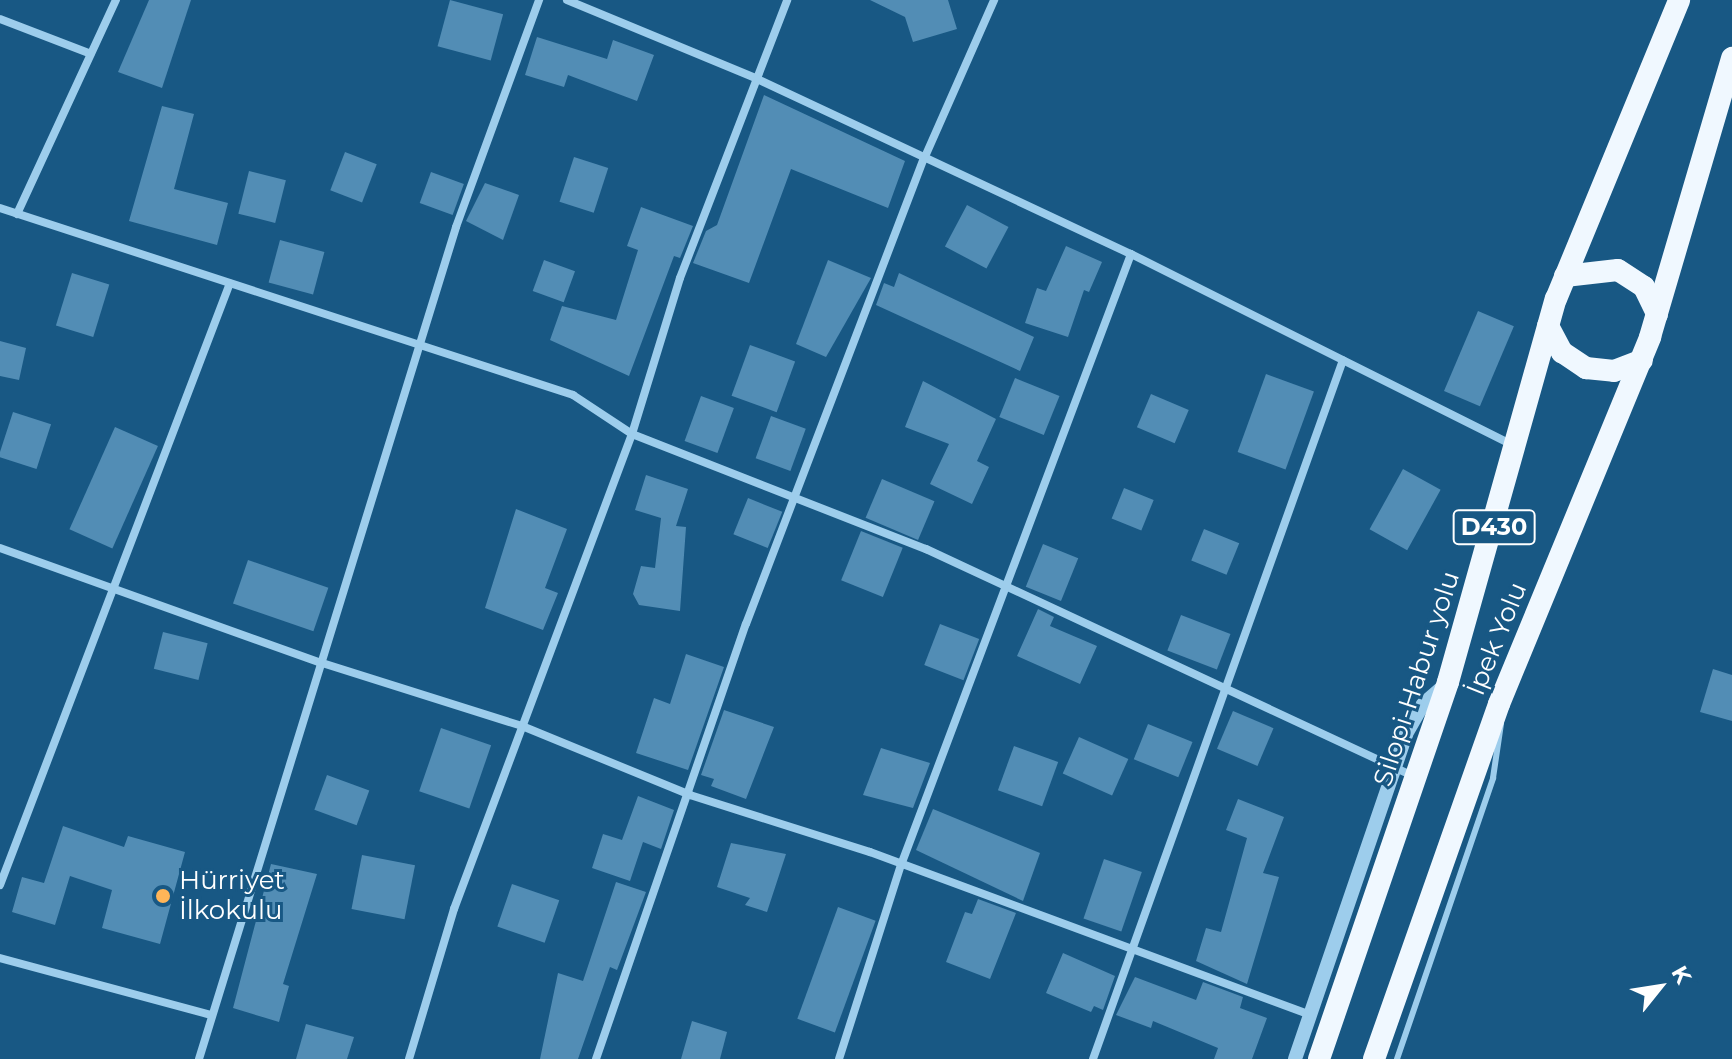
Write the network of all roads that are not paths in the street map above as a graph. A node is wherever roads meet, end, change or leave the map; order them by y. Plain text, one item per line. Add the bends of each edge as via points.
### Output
1 (116, 0) edge
2 (539, 0) edge
3 (567, 0) edge
4 (787, 0) edge
5 (994, 0) edge
6 (1679, 0) edge
7 (0, 19) edge
8 (91, 54) junction
9 (1732, 58) edge
10 (755, 78) junction
11 (924, 159) junction
12 (0, 208) edge
13 (17, 214) junction
14 (1131, 254) junction
15 (1565, 276) junction
16 (230, 283) junction
17 (1657, 314) junction
18 (1548, 326) junction
19 (419, 345) junction
20 (1343, 360) junction
21 (1642, 360) junction
22 (632, 434) junction
23 (1517, 447) junction
24 (798, 499) junction
25 (0, 548) edge
26 (1007, 587) junction
27 (117, 590) junction
28 (319, 662) junction
29 (1448, 682) junction
30 (1226, 685) junction
31 (1499, 704) junction
32 (522, 726) junction
33 (1395, 767) junction
34 (1415, 778) junction
35 (690, 795) junction
36 (901, 865) junction
37 (0, 885) edge
38 (1129, 951) junction
39 (0, 958) edge
40 (211, 1015) junction
41 (1311, 1015) junction
42 (199, 1059) edge
43 (409, 1059) edge
44 (596, 1059) edge
45 (839, 1059) edge
46 (1093, 1059) edge
47 (1295, 1059) edge
48 (1319, 1059) edge
49 (1374, 1059) edge
50 (1397, 1059) edge

1 - 8 street
2 - 19 street
3 - 10 street
4 - 10 street
5 - 11 street
6 - 15 highway, Silopi-Habur yolu / D430
7 - 8 street
8 - 13 street
9 - 17 highway, İpek Yolu / D430
10 - 11 street
10 - 22 street via 680,278
11 - 14 street
11 - 24 street
12 - 13 street
13 - 16 street
14 - 20 street
14 - 26 street
15 - 17 highway via 1618,270 1644,287
15 - 18 highway, Silopi-Habur yolu / D430
16 - 19 street
16 - 27 street
17 - 21 highway, İpek Yolu / D430
18 - 21 highway via 1562,352 1586,368 1614,371
18 - 23 highway, Silopi-Habur yolu / D430
19 - 22 street via 573,395
19 - 28 street
20 - 23 street
20 - 30 street
21 - 31 highway, İpek Yolu / D430
22 - 24 street
22 - 32 street
23 - 29 highway, Silopi-Habur yolu / D430
24 - 26 street
24 - 35 street via 746,624
25 - 27 street
26 - 30 street
26 - 36 street
27 - 28 street
27 - 37 street
28 - 32 street
28 - 40 street
29 - 33 street via 1413,718
29 - 34 highway, Silopi-Habur yolu / D430
30 - 33 street
30 - 38 street
31 - 49 highway, İpek Yolu / D430
31 - 50 lane via 1496,769
32 - 35 street
32 - 43 street via 454,909
33 - 34 street
33 - 41 street
34 - 48 highway, Silopi-Habur yolu / D430
35 - 36 street
35 - 44 street
36 - 38 street
36 - 45 street
38 - 41 street
38 - 46 street
39 - 40 street
40 - 42 street
41 - 47 street

